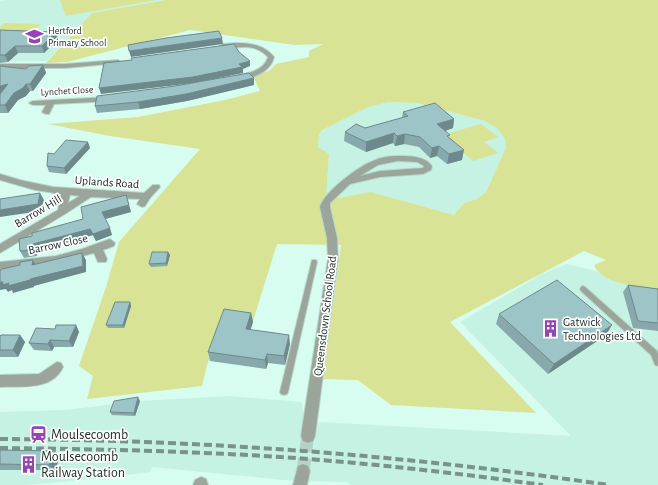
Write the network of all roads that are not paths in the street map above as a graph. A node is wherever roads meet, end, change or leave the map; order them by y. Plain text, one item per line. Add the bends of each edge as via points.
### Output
1 (216, 48) edge
2 (122, 62) edge
3 (0, 66) edge
4 (230, 79) edge
5 (116, 99) edge
6 (51, 102) junction
7 (33, 103) dead end
8 (46, 112) dead end
9 (0, 177) edge
10 (348, 182) junction
11 (156, 188) dead end
12 (66, 191) junction
13 (89, 194) junction
14 (62, 212) junction
15 (110, 243) dead end
16 (0, 249) edge
17 (97, 249) junction
18 (102, 259) dead end
19 (314, 262) dead end
20 (0, 266) edge
21 (583, 289) dead end
22 (658, 363) edge
23 (57, 368) dead end
24 (0, 381) edge
25 (284, 392) dead end
26 (308, 436) tunnel mouth
27 (303, 471) tunnel mouth
28 (300, 485) edge

1 - 4 street via 249,45 262,49 271,56 269,64 260,70
2 - 3 street via 65,66
5 - 6 street, Lynchet Close
6 - 7 street, Lynchet Close
6 - 8 street
9 - 12 street, Uplands Road via 27,185
10 - 10 street, Queensdown School Road via 372,164 382,161 412,159 428,166 427,170 420,172 380,174
10 - 26 street, Queensdown School Road via 325,204 332,238 333,259
11 - 13 street, Uplands Road via 144,200
12 - 13 street, Uplands Road
12 - 14 street, Uplands Road
13 - 14 street, Barrow Hill
14 - 16 street, Barrow Hill
15 - 17 street, Barrow Close
17 - 18 street, Barrow Close
17 - 20 street, Barrow Close via 31,263
19 - 25 lane
21 - 22 lane via 654,353
23 - 24 street via 45,379
27 - 28 street

